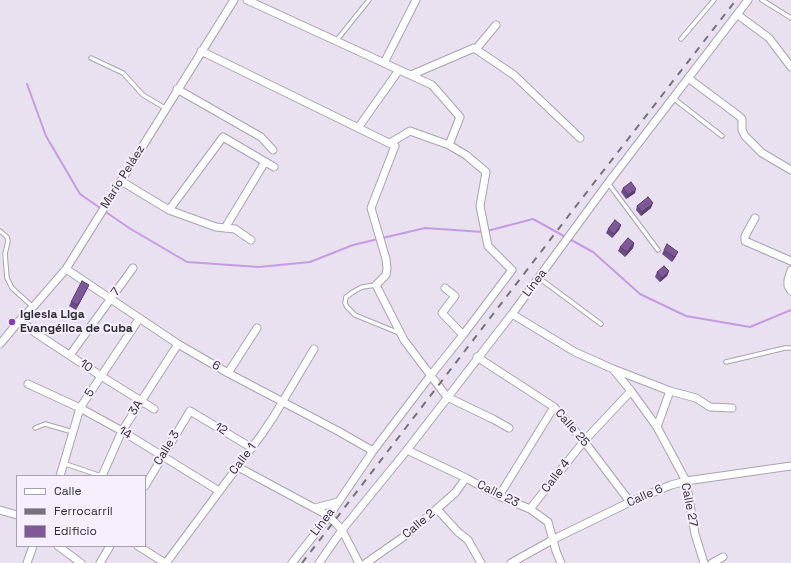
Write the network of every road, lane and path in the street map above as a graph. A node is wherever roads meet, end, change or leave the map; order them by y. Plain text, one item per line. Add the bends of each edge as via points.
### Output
1 (234, 0) edge
2 (247, 0) edge
3 (369, 0) edge
4 (416, 0) edge
5 (714, 0) edge
6 (748, 0) edge
7 (762, 0) edge
8 (738, 15) junction
9 (791, 18) edge
10 (496, 25) dead end
11 (681, 39) dead end
12 (336, 41) junction
13 (476, 50) junction
14 (201, 51) junction
15 (91, 58) dead end
16 (384, 63) junction
17 (791, 67) edge
18 (399, 70) junction
19 (411, 75) junction
20 (688, 78) junction
21 (177, 89) junction
22 (673, 98) junction
23 (166, 108) junction
24 (358, 128) junction
25 (722, 136) dead end
26 (580, 138) dead end
27 (390, 143) junction
28 (449, 145) junction
29 (273, 150) dead end
30 (264, 162) junction
31 (274, 167) dead end
32 (791, 170) edge
33 (121, 181) junction
34 (608, 183) junction
35 (169, 210) junction
36 (755, 218) dead end
37 (225, 228) junction
38 (0, 231) edge
39 (251, 240) dead end
40 (658, 250) dead end
41 (791, 260) edge
42 (133, 268) dead end
43 (66, 269) junction
44 (791, 270) edge
45 (539, 278) junction
46 (376, 285) junction
47 (445, 288) dead end
48 (791, 291) edge
49 (111, 299) junction
50 (33, 307) junction
51 (512, 314) junction
52 (139, 319) junction
53 (20, 320) junction
54 (601, 324) dead end
55 (257, 328) dead end
56 (401, 333) junction
57 (463, 335) junction
58 (0, 344) edge
59 (178, 344) junction
60 (791, 348) edge
61 (314, 349) dead end
62 (70, 355) junction
63 (478, 357) junction
64 (726, 362) dead end
65 (613, 369) junction
66 (228, 373) junction
67 (431, 375) junction
68 (100, 376) junction
69 (28, 384) dead end
70 (631, 391) junction
71 (670, 391) junction
72 (447, 398) junction
73 (141, 401) junction
74 (282, 401) junction
75 (554, 407) junction
76 (80, 408) junction
77 (732, 408) dead end
78 (154, 409) dead end
79 (190, 411) joint
80 (657, 427) junction
81 (34, 428) dead end
82 (509, 428) dead end
83 (122, 431) junction
84 (73, 432) junction
85 (584, 441) junction
86 (252, 448) junction
87 (407, 450) junction
88 (373, 452) junction
89 (162, 457) junction
90 (63, 463) junction
91 (791, 466) edge
92 (238, 467) junction
93 (60, 475) edge
94 (98, 475) edge
95 (101, 475) edge
96 (466, 478) junction
97 (686, 481) junction
98 (146, 484) edge
99 (218, 491) junction
100 (499, 496) junction
101 (338, 502) junction
102 (630, 502) junction
103 (315, 508) junction
104 (437, 509) junction
105 (530, 509) junction
106 (0, 510) edge
107 (16, 515) edge
108 (329, 516) junction
109 (342, 530) junction
110 (554, 539) junction
111 (33, 547) edge
112 (109, 547) edge
113 (140, 547) edge
114 (66, 549) edge
115 (723, 557) dead end
116 (27, 563) edge
117 (80, 563) edge
118 (100, 563) edge
119 (165, 563) edge
120 (292, 563) edge
121 (319, 563) edge
122 (359, 563) edge
123 (366, 563) edge
124 (481, 563) edge
125 (511, 563) edge
126 (561, 563) edge
127 (704, 563) edge
128 (712, 563) edge

1 - 14 street, Mario Peláez
2 - 12 street
3 - 12 lane
4 - 16 street
5 - 11 lane
6 - 8 street, Línea
7 - 9 lane
8 - 17 street via 769,38
8 - 20 street, Línea
10 - 13 street
12 - 16 street
13 - 19 street via 474,48
13 - 26 street via 514,75
14 - 21 street, Mario Peláez
14 - 24 street
15 - 23 lane via 123,73 143,95
16 - 18 street
18 - 19 street
18 - 24 street
19 - 28 street via 432,85 460,117
20 - 22 street, Línea
20 - 32 street via 742,119 745,136 762,153
21 - 23 street, Mario Peláez
21 - 29 street via 262,137
22 - 25 lane
22 - 34 street, Línea
23 - 33 street, Mario Peláez
24 - 27 street
27 - 28 street via 410,131
27 - 46 street via 395,146 371,208 387,269 386,275
28 - 57 street, Línea via 486,172 480,206 488,246 512,270
30 - 31 street
30 - 35 street via 223,136
30 - 37 street
33 - 35 street
33 - 43 street, Mario Peláez
34 - 40 lane
34 - 45 street, Línea
35 - 37 street
36 - 41 street via 745,241
37 - 39 street via 235,229
38 - 50 lane via 8,241 5,254 7,278 12,288
42 - 49 street, 7
43 - 49 street, 6
43 - 50 street, Mario Peláez
44 - 48 street via 788,286
45 - 51 street, Línea
45 - 54 lane
46 - 56 street
46 - 56 lane via 362,287 346,297 347,307 355,314
47 - 57 street via 455,296 442,313
49 - 52 street, 6
49 - 62 street, 7
50 - 53 street, Mario Peláez
51 - 63 street, Línea
51 - 65 street, Calle 27 via 575,352
52 - 59 street, 6
52 - 68 street, 5
53 - 58 street, Mario Peláez
53 - 62 street, 10
55 - 66 street
56 - 67 street
57 - 67 street, Línea
59 - 66 street, 6
59 - 73 street, 3A
60 - 64 lane
61 - 74 street, Calle 1
62 - 68 street, 10
63 - 72 street, Línea
63 - 75 street, Calle 25
65 - 70 street, Calle 27
65 - 71 street, Calle 27
66 - 74 street, 6
67 - 72 street
67 - 88 street, Línea
68 - 73 street, 10
68 - 76 street, 5
69 - 76 street, 14
70 - 80 street, Calle 27
70 - 85 street, Calle 4
71 - 77 street, Calle 27 via 696,398 710,407
71 - 80 street
72 - 82 street
72 - 87 street, Línea
73 - 78 street, 10
73 - 83 street, 3A
74 - 86 street, Calle 1
74 - 88 street, 6
75 - 85 street, Calle 25
75 - 100 street
76 - 83 street, 14
76 - 84 street, 5
79 - 86 street, 12
79 - 89 street, Calle 3
80 - 97 street, Calle 27
81 - 84 lane via 45,424
83 - 89 street, 14
83 - 95 street, 3A
84 - 90 street, 5
85 - 102 street, Calle 25
85 - 105 street, Calle 4
86 - 92 street, Calle 1
87 - 96 street, Calle 23
87 - 109 street, Línea
88 - 101 street, Línea
89 - 98 street, Calle 3
89 - 99 street, 14
90 - 93 street, 5
90 - 94 lane
91 - 97 street, Calle 6
92 - 99 street, Calle 1
92 - 103 street
96 - 100 street, Calle 23
96 - 104 street, Calle 2 via 456,493
97 - 102 street, Calle 6
97 - 127 street, Calle 27 via 695,534
99 - 119 street, Calle 1
100 - 105 street, Calle 23
101 - 103 street
101 - 108 street, Línea
102 - 110 street, Calle 6
103 - 108 street
104 - 123 street, Calle 2 via 409,533
104 - 124 street via 468,540
105 - 110 street, Calle 23 via 548,522
106 - 107 street
108 - 109 street
108 - 120 street, Línea
109 - 121 street, Línea
109 - 122 street
110 - 125 street, Calle 6
110 - 126 street, Calle 23
111 - 116 street
112 - 118 street
113 - 119 street
114 - 117 street
115 - 128 street

